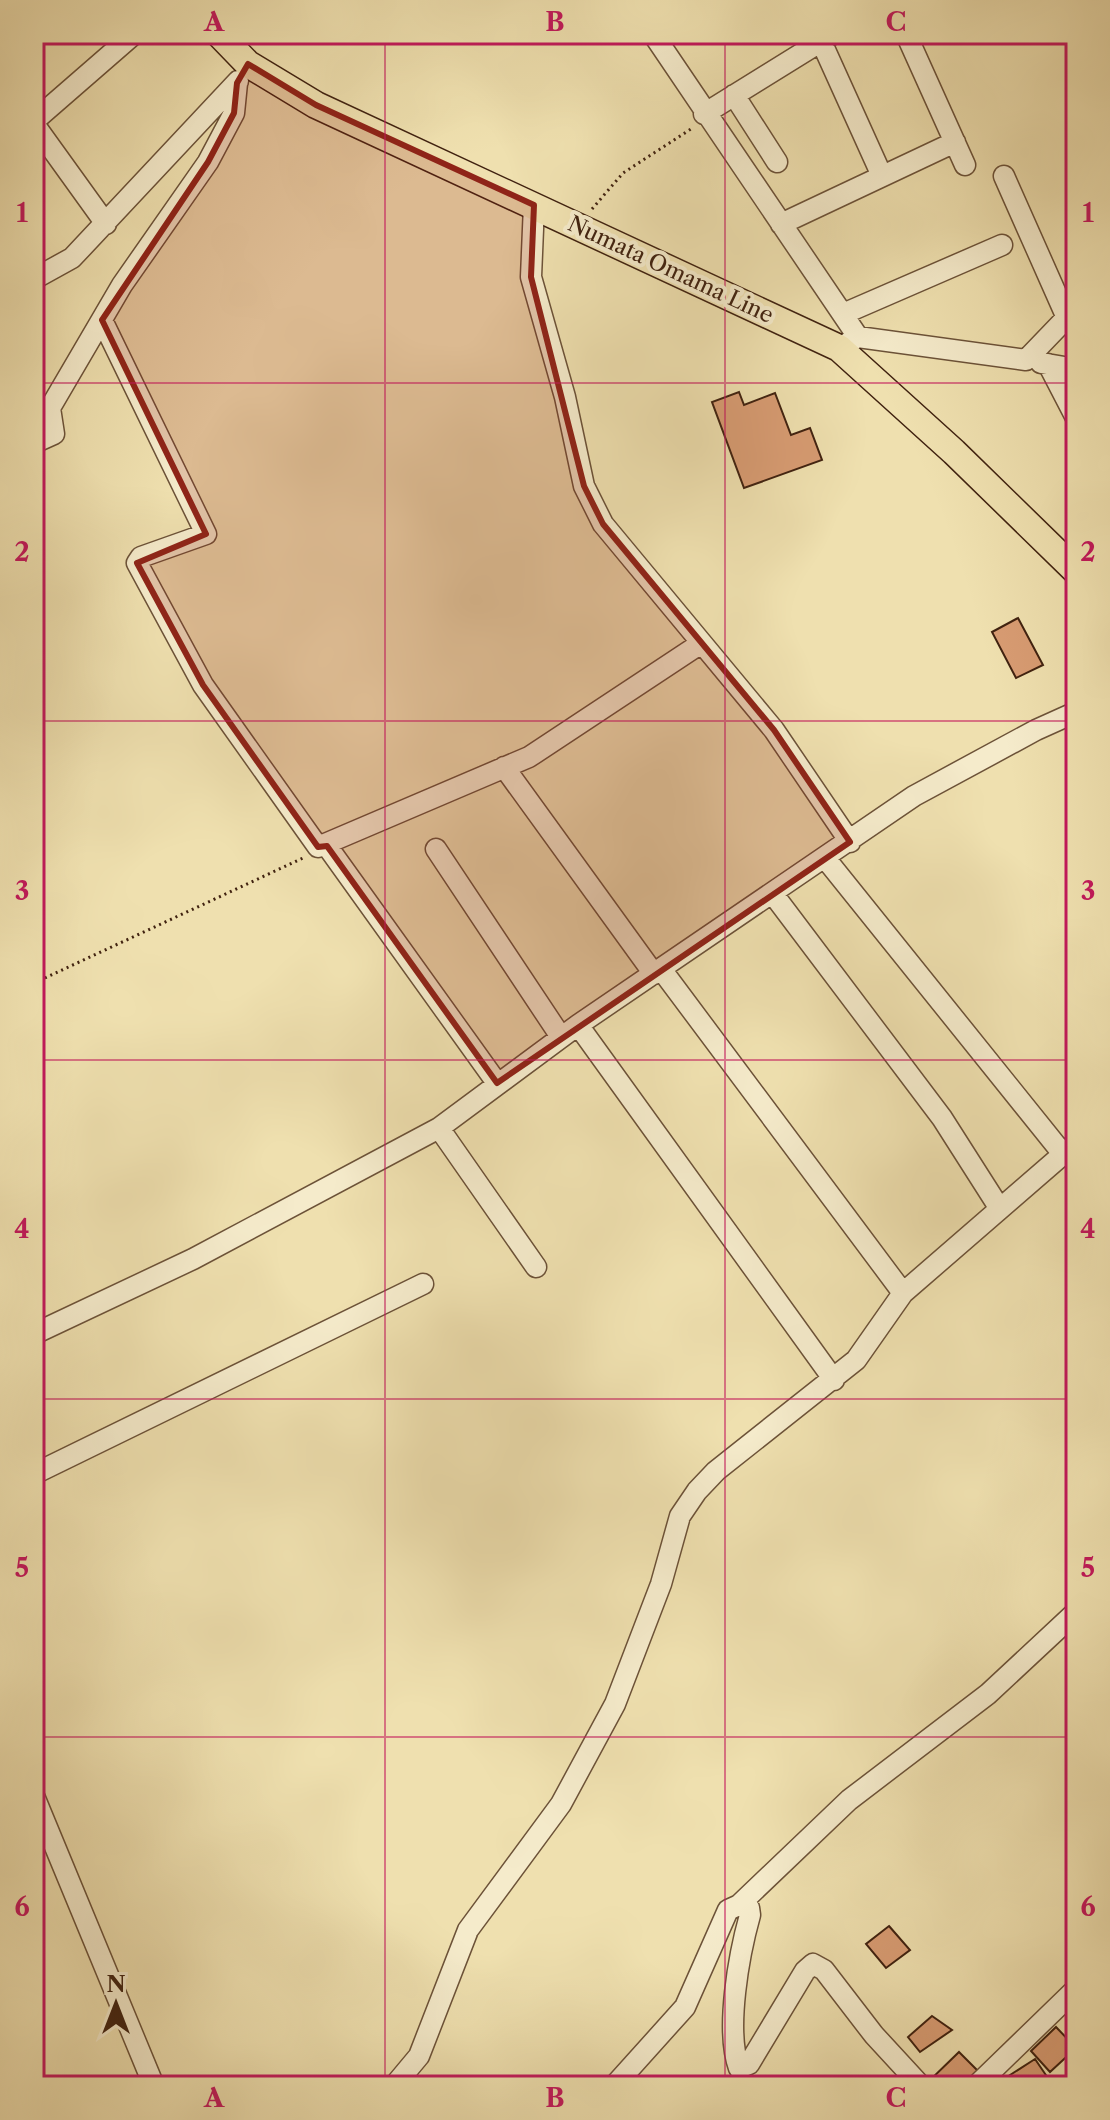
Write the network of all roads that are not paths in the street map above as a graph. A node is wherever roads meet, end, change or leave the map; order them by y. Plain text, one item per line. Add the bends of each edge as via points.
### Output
1 (134, 34) edge
2 (219, 34) edge
3 (653, 34) edge
4 (906, 34) edge
5 (827, 38) edge
6 (243, 73) junction
7 (734, 95) junction
8 (706, 116) junction
9 (34, 122) edge
10 (955, 142) junction
11 (777, 162) dead end
12 (965, 165) dead end
13 (882, 176) junction
14 (1004, 176) dead end
15 (534, 205) junction
16 (106, 224) junction
17 (781, 224) junction
18 (1002, 245) dead end
19 (34, 279) edge
20 (1071, 313) edge
21 (843, 314) junction
22 (102, 320) junction
23 (849, 343) junction
24 (1026, 360) junction
25 (1048, 364) junction
26 (1076, 369) edge
27 (1076, 418) edge
28 (34, 443) edge
29 (1076, 571) edge
30 (700, 644) junction
31 (1076, 712) edge
32 (504, 767) junction
33 (850, 842) junction
34 (327, 846) junction
35 (436, 849) dead end
36 (825, 858) junction
37 (773, 894) junction
38 (658, 971) junction
39 (570, 1031) junction
40 (497, 1083) junction
41 (439, 1128) junction
42 (1069, 1148) edge
43 (1000, 1209) junction
44 (536, 1267) dead end
45 (423, 1284) dead end
46 (903, 1293) junction
47 (34, 1334) edge
48 (834, 1380) junction
49 (34, 1474) edge
50 (1076, 1612) edge
51 (34, 1796) edge
52 (43, 1842) edge
53 (739, 1905) junction
54 (1076, 1989) edge
55 (154, 2086) edge
56 (394, 2086) edge
57 (614, 2086) edge
58 (921, 2086) edge
59 (976, 2086) edge

1 - 9 street
2 - 6 main road, Numata Omama Line
3 - 8 street
4 - 10 street
5 - 7 street
5 - 13 street
6 - 15 main road, Numata Omama Line
6 - 16 street
6 - 22 street via 234,113 208,162
7 - 8 street
7 - 11 street
8 - 17 street
9 - 16 street
10 - 12 street
10 - 13 street
13 - 17 street
14 - 20 street
15 - 23 main road, Numata Omama Line
15 - 30 street via 531,277 584,486 603,524
16 - 19 street via 72,258
17 - 21 street
18 - 21 street
20 - 24 street
21 - 23 street
22 - 28 street via 50,408 54,434
22 - 34 street via 206,534 137,563 203,685 318,847
23 - 24 street
23 - 29 main road, Numata Omama Line
24 - 25 street
25 - 26 street
25 - 27 street
30 - 32 street via 529,757
30 - 33 street via 774,730
31 - 33 street via 914,796
32 - 34 street
32 - 38 street
33 - 36 street
34 - 40 street
35 - 39 street
36 - 37 street
36 - 42 street
37 - 38 street
37 - 43 street via 942,1118
38 - 39 street
38 - 46 street
39 - 40 street
39 - 48 street
40 - 41 street
41 - 44 street
41 - 47 street via 193,1259
42 - 43 street
43 - 46 street
45 - 49 street
46 - 48 street via 856,1360
48 - 56 street via 716,1471 680,1516 661,1584 615,1704 561,1804 468,1930 419,2056
50 - 53 street via 988,1694 849,1800
51 - 52 street
52 - 55 street
53 - 57 street via 728,1910 685,2007
53 - 58 street via 749,1908 750,1915 739,1972 739,2068 749,2064 813,1964 824,1970
54 - 59 street

